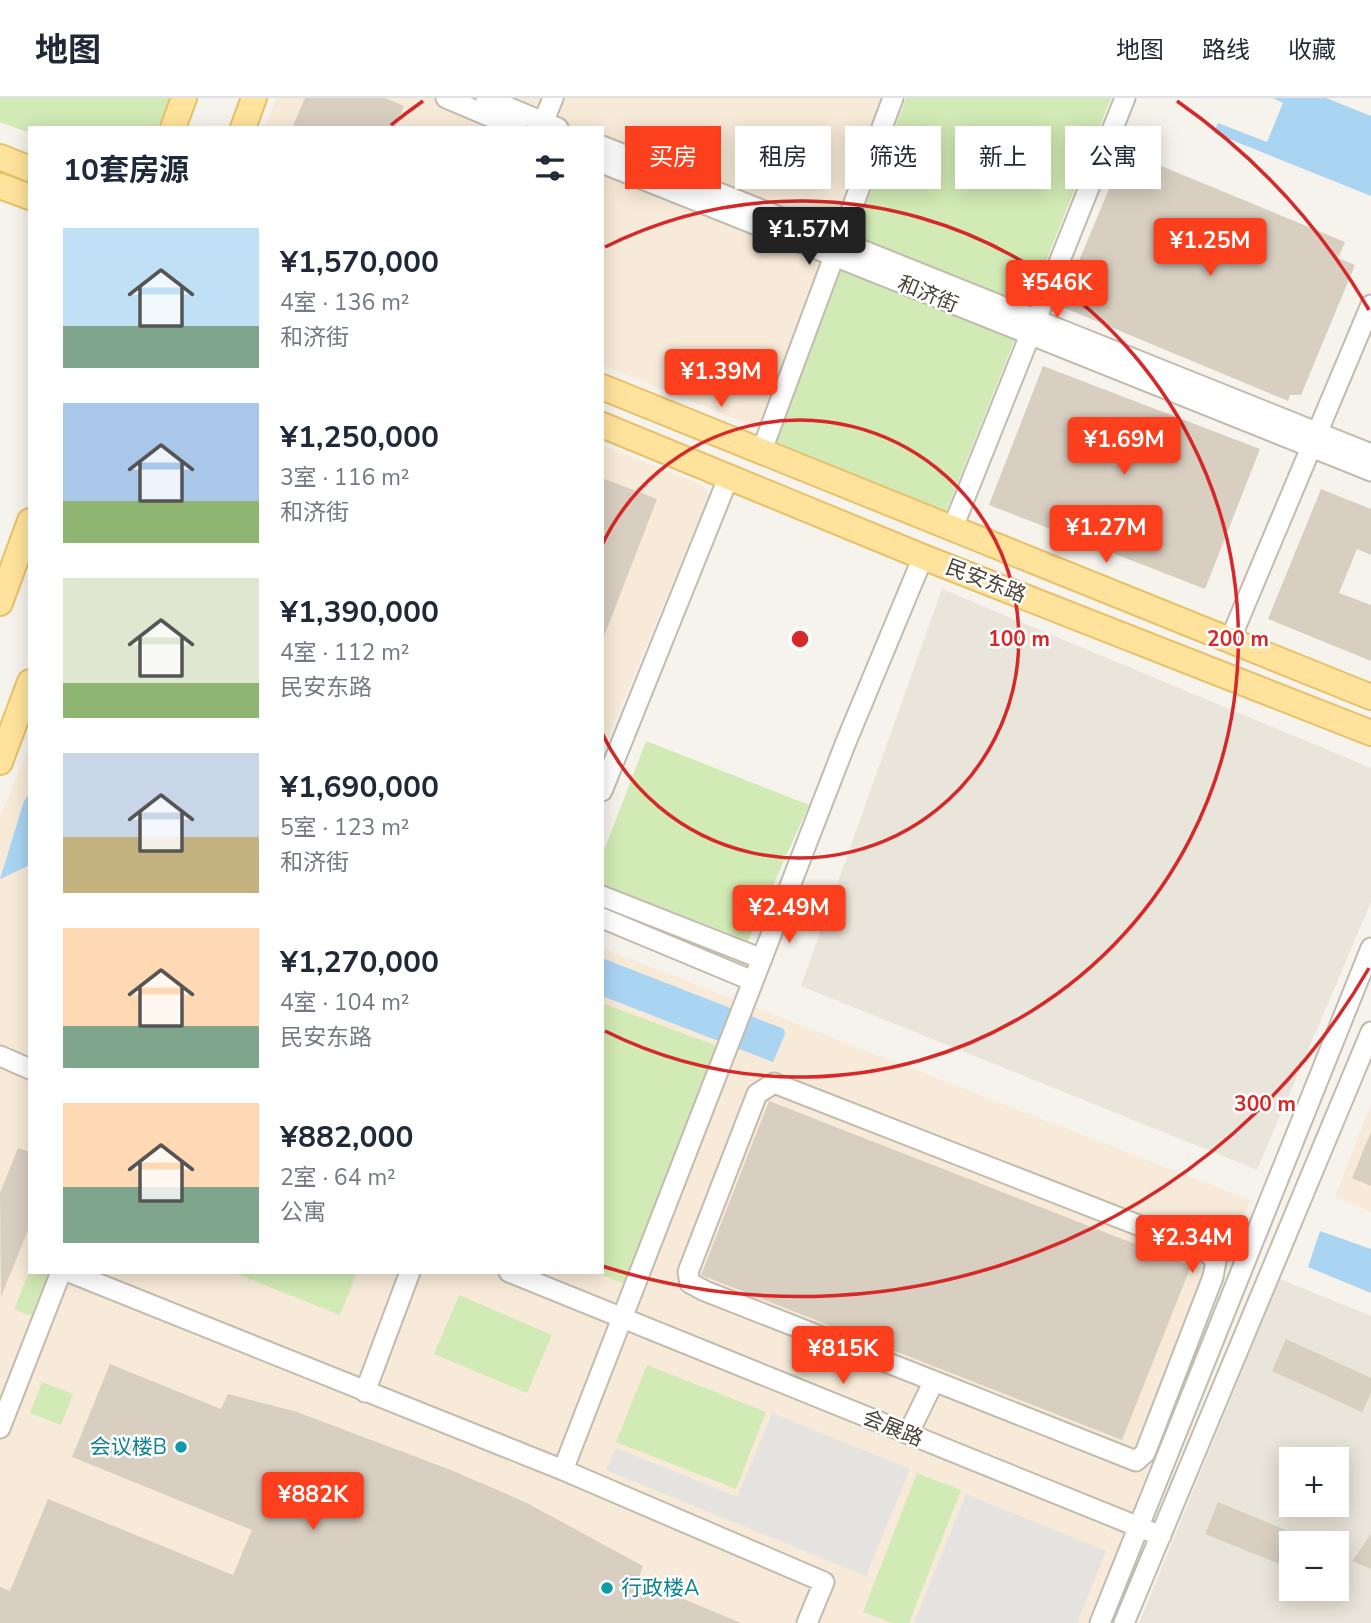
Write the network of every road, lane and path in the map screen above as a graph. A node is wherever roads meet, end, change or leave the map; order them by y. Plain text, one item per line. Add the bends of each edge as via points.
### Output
1 (184, 98) edge
2 (254, 98) edge
3 (446, 98) edge
4 (486, 98) edge
5 (553, 98) edge
6 (893, 98) edge
7 (1125, 98) edge
8 (174, 126) edge
9 (244, 126) edge
10 (512, 126) edge
11 (548, 126) edge
12 (604, 147) edge
13 (0, 157) edge
14 (604, 164) edge
15 (28, 168) edge
16 (0, 186) edge
17 (28, 196) edge
18 (837, 250) junction
19 (1371, 305) edge
20 (1032, 328) junction
21 (604, 388) edge
22 (604, 426) edge
23 (1315, 440) junction
24 (762, 450) junction
25 (1371, 454) edge
26 (1371, 471) edge
27 (729, 476) junction
28 (28, 526) edge
29 (953, 527) junction
30 (923, 557) junction
31 (0, 603) edge
32 (1230, 640) junction
33 (28, 691) edge
34 (1371, 697) edge
35 (1371, 733) edge
36 (0, 762) edge
37 (604, 786) edge
38 (604, 897) edge
39 (604, 919) edge
40 (1371, 948) edge
41 (762, 959) junction
42 (753, 981) junction
43 (1371, 1031) edge
44 (0, 1056) edge
45 (28, 1068) edge
46 (60, 1274) edge
47 (74, 1274) edge
48 (409, 1274) edge
49 (514, 1274) edge
50 (621, 1319) junction
51 (934, 1381) junction
52 (365, 1392) junction
53 (0, 1428) edge
54 (908, 1434) junction
55 (563, 1470) junction
56 (1139, 1527) junction
57 (1161, 1536) junction
58 (807, 1623) edge
59 (1100, 1623) edge
60 (1124, 1623) edge

1 - 8 main road
2 - 9 main road
3 - 10 street
4 - 11 street
5 - 11 street
6 - 18 street
7 - 20 street
12 - 18 street, 和济街
13 - 15 main road
14 - 18 street, 和济街
16 - 17 main road
18 - 20 street, 和济街
18 - 24 street
19 - 23 street
20 - 23 street, 和济街
20 - 29 street
21 - 24 main road, 民安东路
22 - 27 main road, 民安东路
23 - 25 street, 和济街
23 - 26 street, 和济街
23 - 32 street
24 - 29 main road, 民安东路
27 - 30 main road, 民安东路
27 - 37 street
28 - 31 main road
29 - 32 main road, 民安东路
30 - 35 main road, 民安东路
30 - 41 street
32 - 34 main road, 民安东路
33 - 36 main road
38 - 41 street
39 - 42 street
40 - 56 street
41 - 42 street
42 - 50 street
43 - 57 street
44 - 45 street
46 - 53 street
47 - 52 street
48 - 52 street
49 - 50 street, 会展路
50 - 54 street, 会展路
50 - 55 street
51 - 51 street via 690,1283 688,1272 757,1094 774,1083 1208,1252 1216,1261 1145,1453 1136,1461
51 - 54 street
52 - 55 street
54 - 56 street, 会展路
55 - 58 street via 824,1582
56 - 57 street, 会展路
56 - 59 street
57 - 60 street

